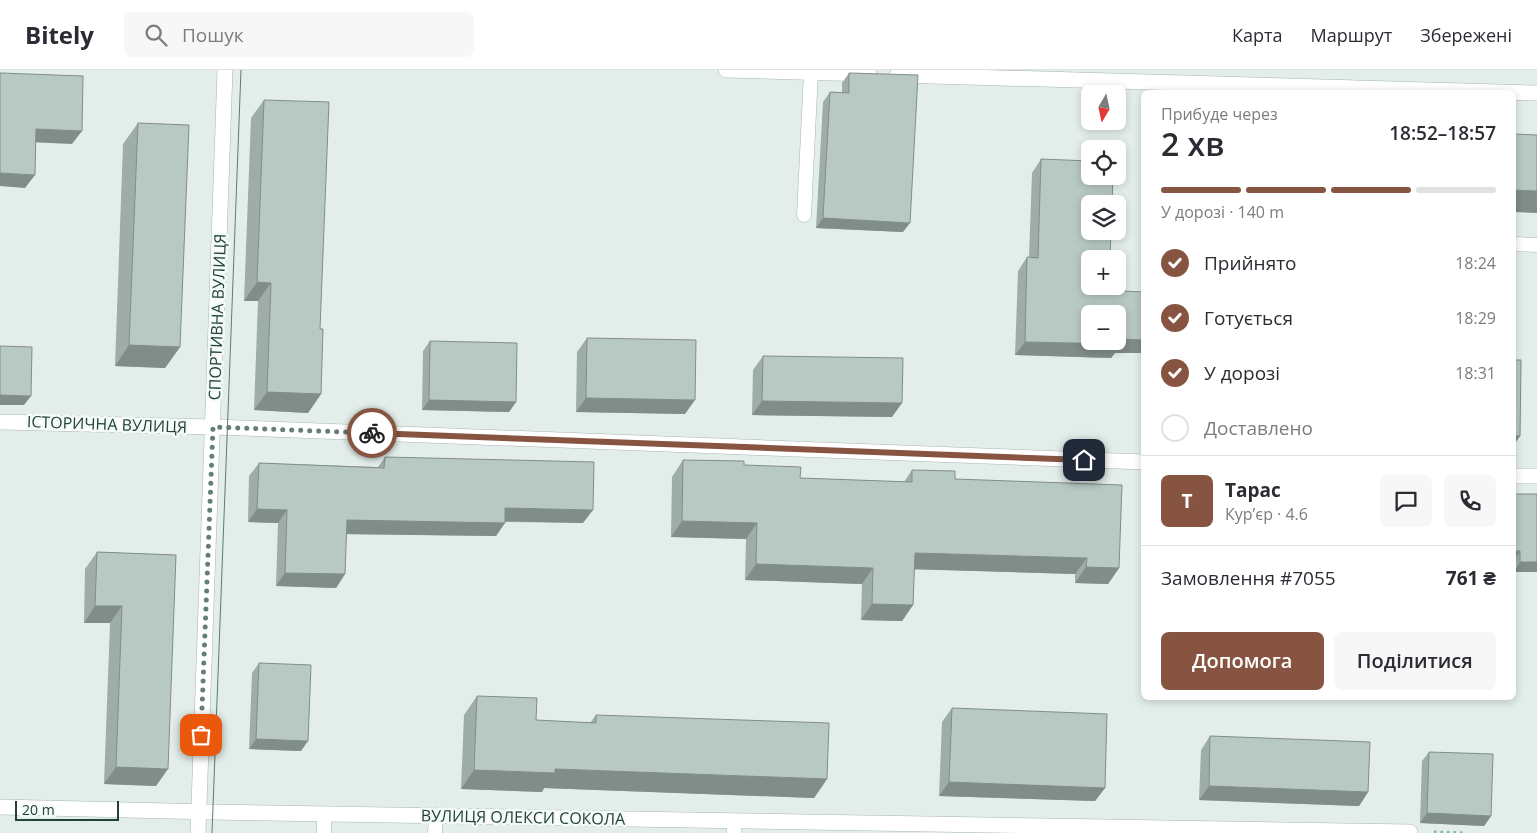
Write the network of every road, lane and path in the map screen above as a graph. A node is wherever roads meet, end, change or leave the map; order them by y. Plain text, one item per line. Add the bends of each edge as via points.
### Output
1 (225, 70) edge
2 (726, 70) edge
3 (811, 72) junction
4 (827, 72) edge
5 (1257, 89) edge
6 (1327, 90) edge
7 (1516, 93) edge
8 (1537, 93) edge
9 (804, 215) dead end
10 (1516, 244) edge
11 (1537, 245) edge
12 (0, 422) edge
13 (213, 427) junction
14 (1141, 462) edge
15 (1516, 476) edge
16 (1537, 476) edge
17 (0, 807) edge
18 (198, 812) junction
19 (324, 814) junction
20 (436, 816) junction
21 (734, 827) edge
22 (198, 833) edge
23 (324, 833) edge
24 (435, 833) edge
25 (1410, 833) edge
26 (1466, 833) edge

1 - 13 street, СПОРТИВНА ВУЛИЦЯ
2 - 3 street
3 - 4 street
3 - 9 lane
4 - 5 street
5 - 6 street
7 - 8 street
10 - 11 lane
12 - 13 street, ІСТОРИЧНА ВУЛИЦЯ
13 - 14 street, ІСТОРИЧНА ВУЛИЦЯ
13 - 18 street, СПОРТИВНА ВУЛИЦЯ
15 - 16 street
17 - 18 street, ВУЛИЦЯ ОЛЕКСИ СОКОЛА
18 - 19 street, ВУЛИЦЯ ОЛЕКСИ СОКОЛА
18 - 22 street, СПОРТИВНА ВУЛИЦЯ
19 - 20 street, ВУЛИЦЯ ОЛЕКСИ СОКОЛА
19 - 23 lane
20 - 21 street, ВУЛИЦЯ ОЛЕКСИ СОКОЛА
20 - 24 lane
21 - 25 street, ВУЛИЦЯ ОЛЕКСИ СОКОЛА
25 - 26 path

